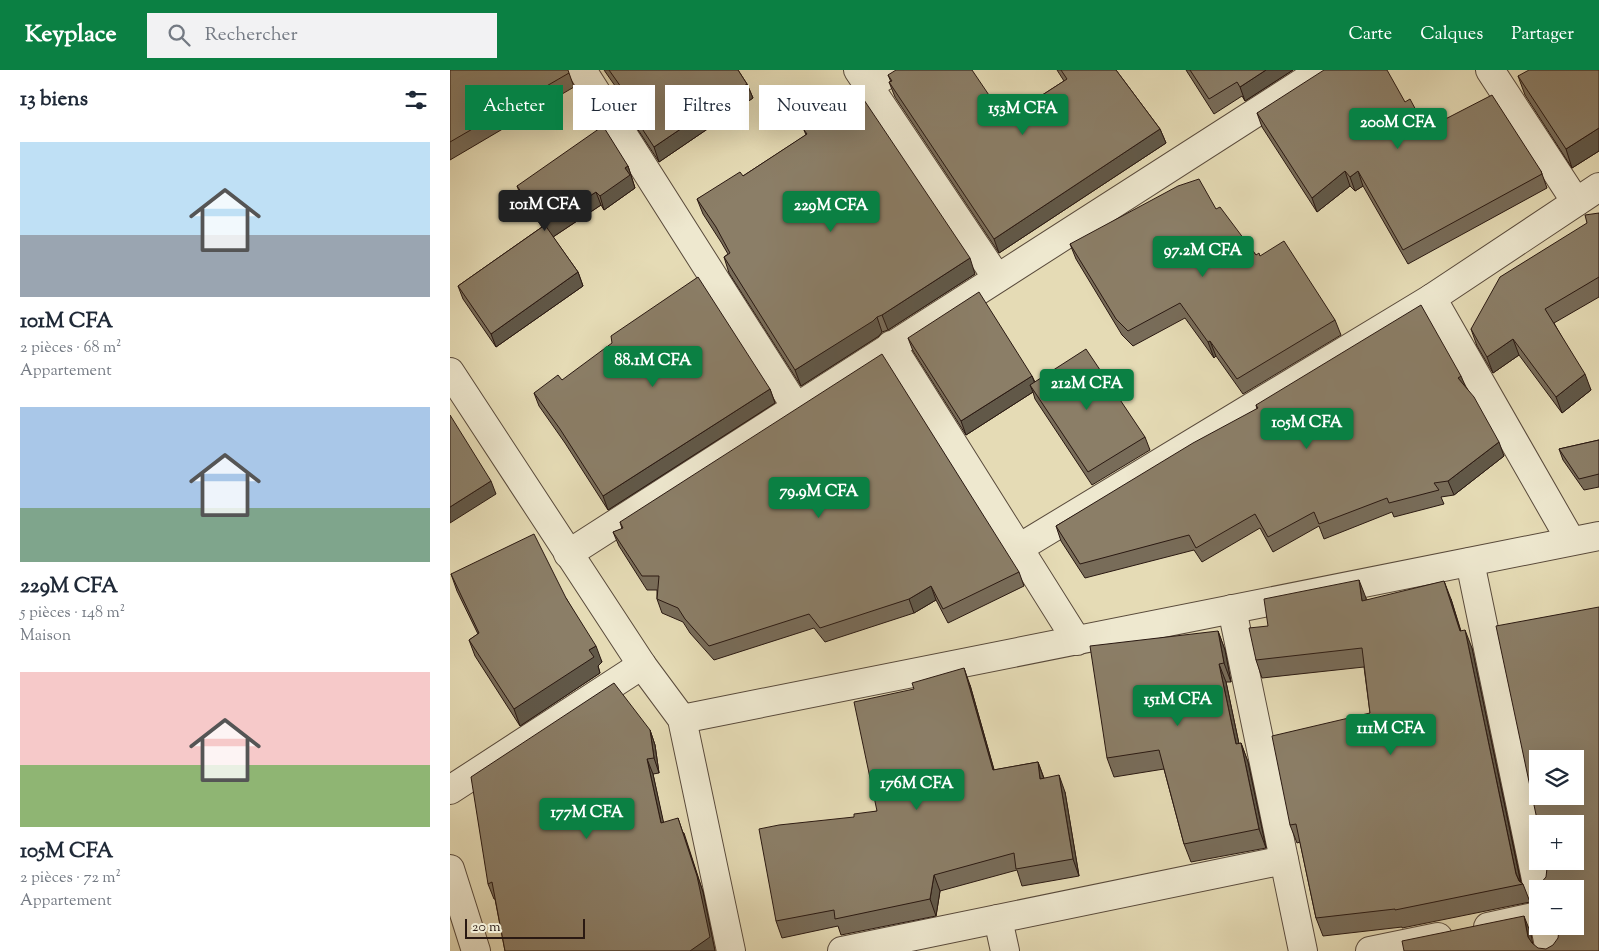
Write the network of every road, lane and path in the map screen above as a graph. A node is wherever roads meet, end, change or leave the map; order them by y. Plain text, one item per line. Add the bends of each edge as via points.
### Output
1 (582, 70) edge
2 (894, 70) edge
3 (1322, 70) edge
4 (1490, 70) edge
5 (863, 78) edge
6 (1599, 187) edge
7 (1576, 202) junction
8 (997, 278) junction
9 (1432, 298) junction
10 (891, 345) junction
11 (450, 372) edge
12 (796, 407) junction
13 (1599, 536) edge
14 (1571, 541) junction
15 (1019, 548) junction
16 (568, 554) junction
17 (1470, 562) junction
18 (1232, 609) junction
19 (1077, 640) junction
20 (642, 665) junction
21 (682, 719) junction
22 (450, 790) edge
23 (1284, 860) junction
24 (450, 869) edge
25 (1536, 880) edge
26 (1529, 918) edge
27 (998, 919) junction
28 (1547, 935) edge
29 (476, 951) edge
30 (731, 951) edge
31 (842, 951) edge
32 (1004, 951) edge
33 (1303, 951) edge
34 (1370, 951) edge
35 (1550, 951) edge

1 - 12 street
2 - 5 street
3 - 8 street
4 - 7 street
5 - 8 street
6 - 7 street
7 - 9 street
8 - 10 street
9 - 14 street
9 - 15 street
10 - 12 street
10 - 15 street
11 - 16 street
12 - 16 street
13 - 14 street
14 - 17 street
15 - 19 street
16 - 20 street
17 - 18 street
17 - 25 street
18 - 19 street
18 - 23 street
19 - 21 street
20 - 21 street
20 - 22 street
21 - 30 street
23 - 27 street
23 - 33 street
24 - 29 street
26 - 34 street
27 - 31 street
27 - 32 street
28 - 35 street

